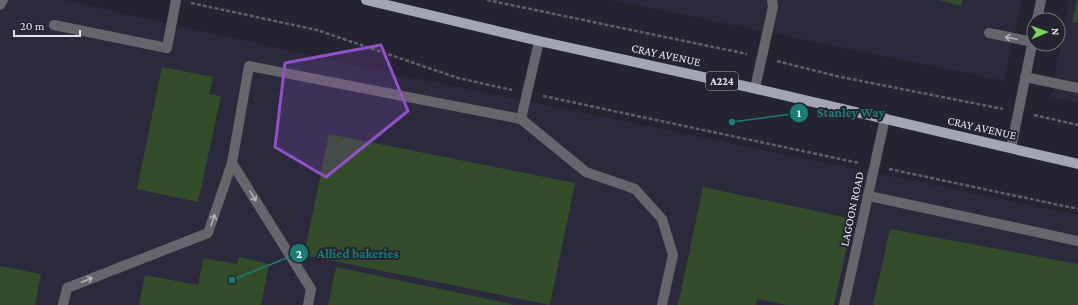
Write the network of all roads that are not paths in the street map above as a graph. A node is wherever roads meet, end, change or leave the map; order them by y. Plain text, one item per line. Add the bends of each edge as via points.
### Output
1 (3, 0) edge
2 (176, 0) edge
3 (366, 0) edge
4 (772, 0) edge
5 (1041, 0) edge
6 (0, 5) edge
7 (1039, 12) edge
8 (54, 25) dead end
9 (989, 33) dead end
10 (1026, 38) edge
11 (540, 41) junction
12 (1030, 52) edge
13 (1025, 77) junction
14 (755, 88) junction
15 (1078, 88) edge
16 (885, 118) junction
17 (521, 119) junction
18 (1011, 148) junction
19 (232, 163) junction
20 (1078, 164) edge
21 (869, 196) junction
22 (1078, 240) edge
23 (63, 305) edge
24 (308, 305) edge
25 (662, 305) edge
26 (844, 305) edge

1 - 6 street
2 - 8 street via 167,48
3 - 11 main road, CRAY AVENUE / A224
4 - 14 street via 773,7
5 - 7 street
10 -> 9 street
11 - 14 main road, CRAY AVENUE / A224
11 - 17 street
12 - 13 street
13 - 15 street
13 - 18 street
14 - 16 main road, CRAY AVENUE / A224
16 - 18 main road, CRAY AVENUE / A224
16 - 21 street, LAGOON ROAD
17 - 19 street via 249,66
17 - 25 street via 586,172 635,189 662,219 673,255
18 - 20 main road, CRAY AVENUE / A224
23 -> 19 street via 67,288 208,233
19 -> 24 street via 311,289
21 - 22 street
21 - 26 street, LAGOON ROAD

